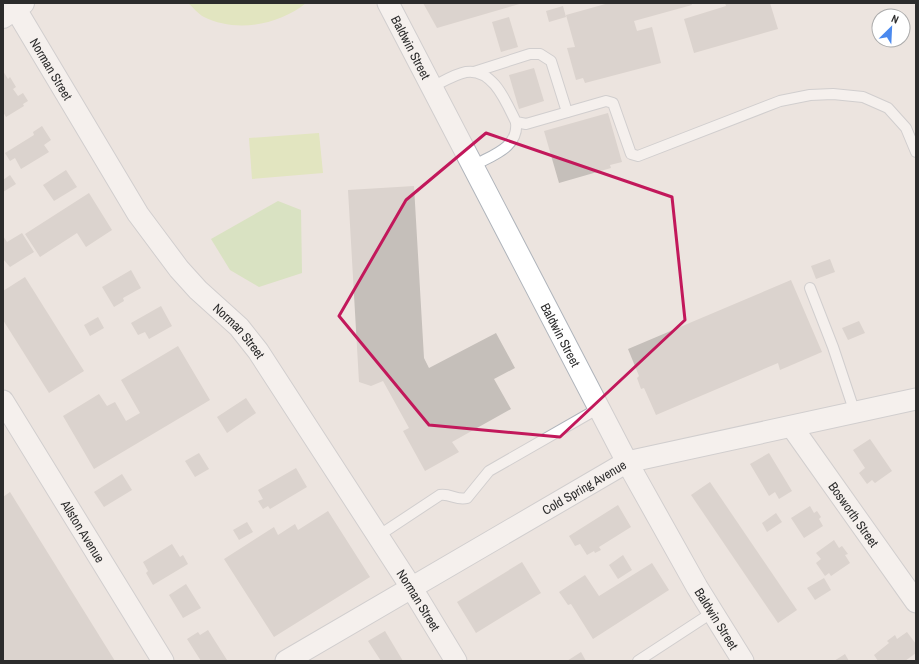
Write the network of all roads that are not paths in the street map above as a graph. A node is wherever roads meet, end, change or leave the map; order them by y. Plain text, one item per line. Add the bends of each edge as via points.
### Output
1 (388, 3) edge
2 (14, 10) edge
3 (474, 72) junction
4 (432, 87) junction
5 (567, 112) junction
6 (516, 122) junction
7 (916, 152) edge
8 (473, 166) junction
9 (810, 288) dead end
10 (916, 398) edge
11 (3, 401) edge
12 (599, 408) junction
13 (855, 413) junction
14 (792, 427) junction
15 (627, 462) junction
16 (378, 536) junction
17 (411, 587) junction
18 (916, 602) edge
19 (713, 612) junction
20 (163, 661) edge
21 (286, 661) edge
22 (456, 661) edge
23 (638, 661) edge
24 (744, 661) edge

1 - 4 street, Baldwin Street
2 - 16 street, Norman Street via 138,214 184,275 249,338
3 - 4 lane via 465,72
3 - 5 lane via 530,54 540,54 551,61
3 - 6 lane via 489,79
4 - 8 street, Baldwin Street
5 - 6 lane via 526,124
5 - 7 lane via 606,101 613,103 631,154 638,156 780,101 810,95 863,97 888,108 906,128
6 - 8 lane via 516,134 507,147
8 - 12 street, Baldwin Street
9 - 13 lane
10 - 13 street, Cold Spring Avenue
11 - 20 street, Allston Avenue
12 - 15 street, Baldwin Street
12 - 16 lane via 489,471 466,498 461,500 446,494 440,495
13 - 14 street, Cold Spring Avenue
14 - 15 street, Cold Spring Avenue
14 - 18 street, Bosworth Street
15 - 17 street, Cold Spring Avenue
15 - 19 street, Baldwin Street
16 - 17 street, Norman Street
17 - 21 street, Cold Spring Avenue
17 - 22 street, Norman Street
19 - 23 lane
19 - 24 street, Baldwin Street

